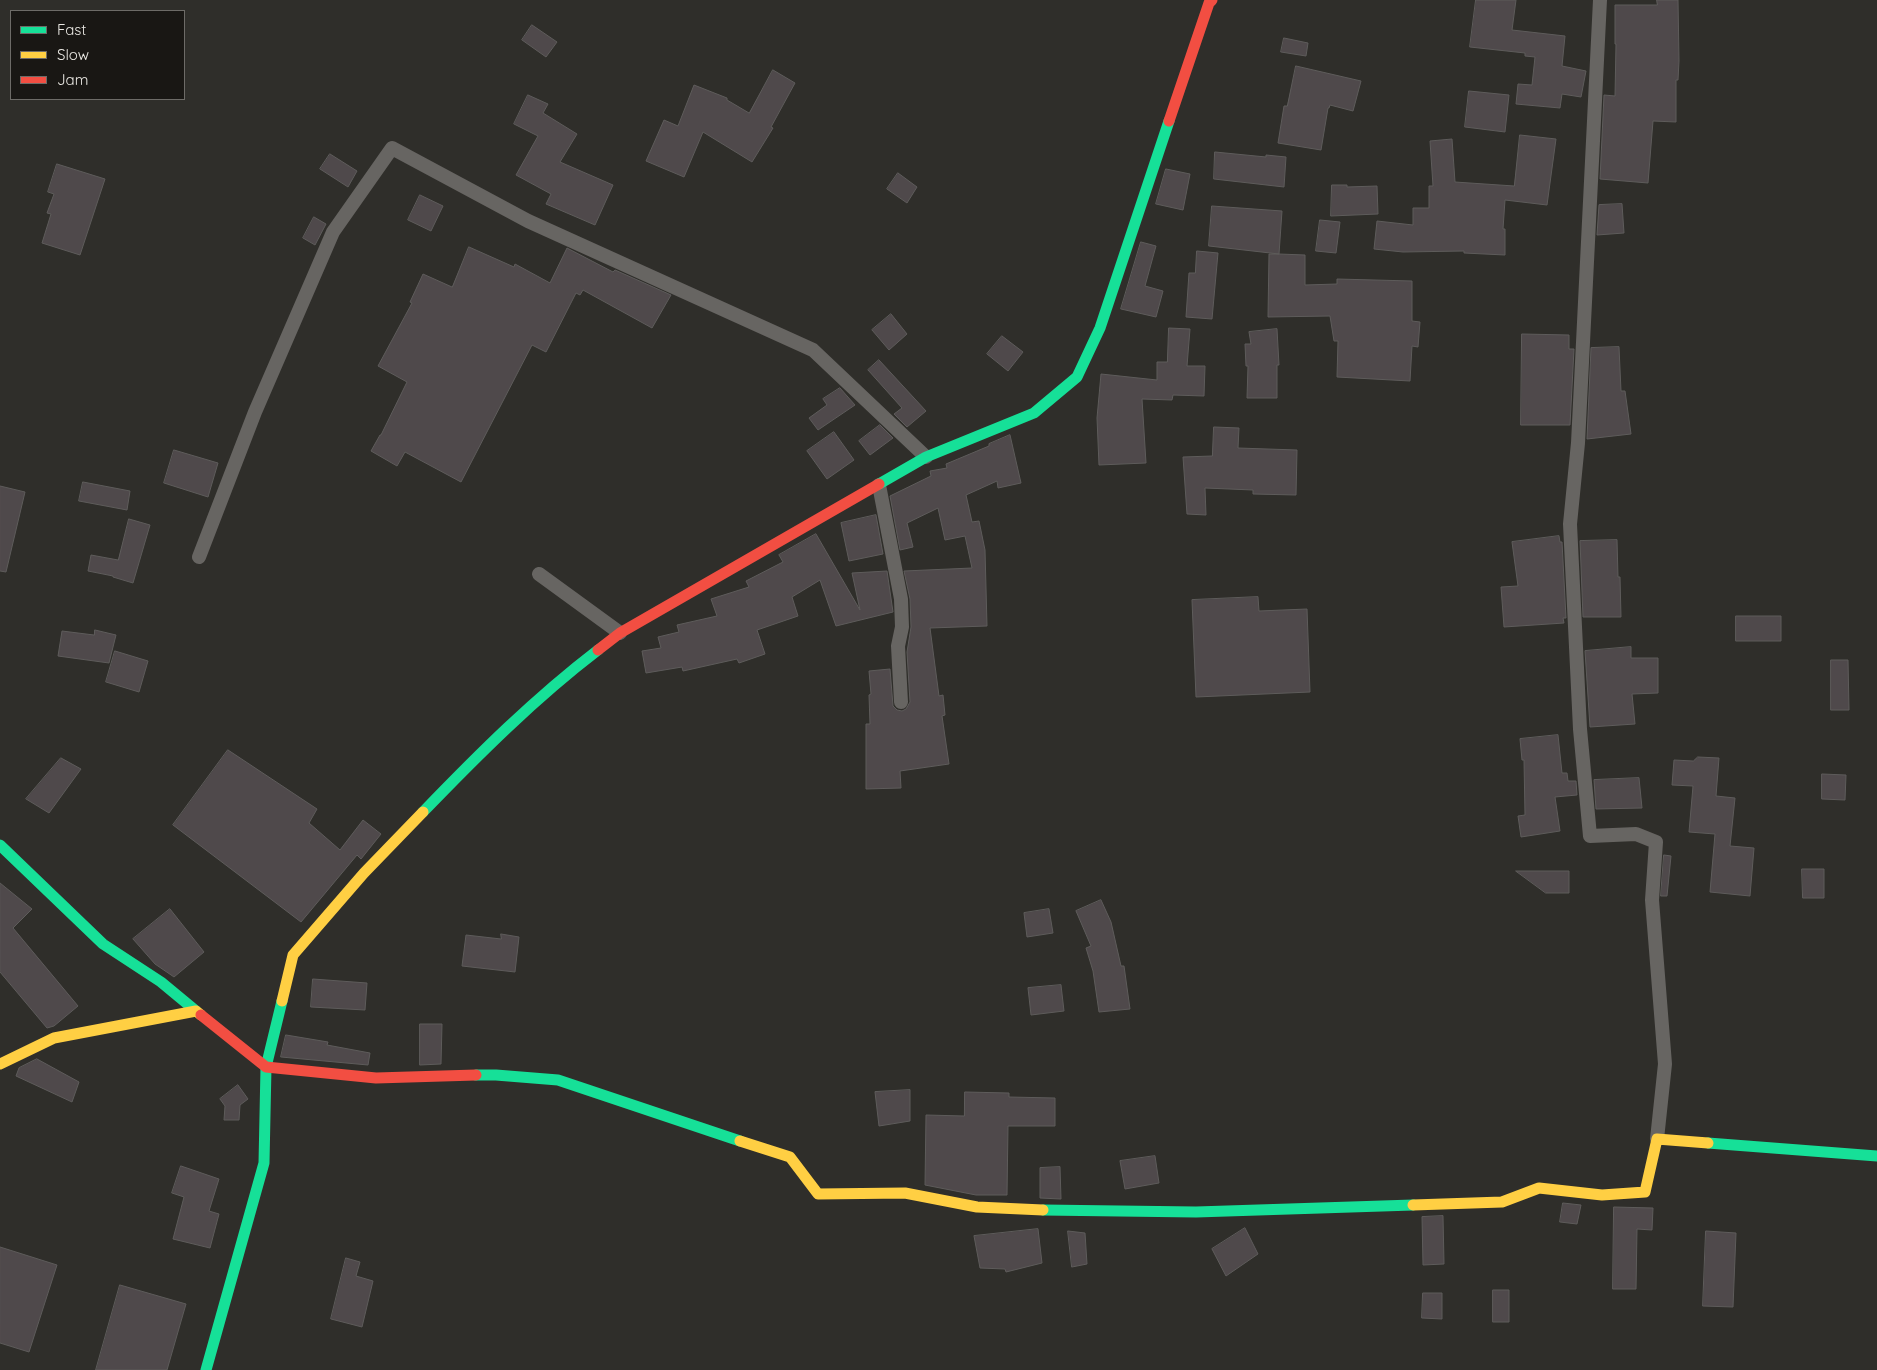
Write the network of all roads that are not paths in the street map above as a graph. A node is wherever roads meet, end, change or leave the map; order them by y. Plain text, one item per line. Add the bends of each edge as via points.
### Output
1 (1212, 0) edge
2 (1600, 0) edge
3 (926, 457) junction
4 (879, 485) junction
5 (199, 557) dead end
6 (539, 574) dead end
7 (620, 633) junction
8 (901, 702) dead end
9 (0, 845) edge
10 (196, 1011) junction
11 (0, 1064) edge
12 (266, 1067) junction
13 (1658, 1139) junction
14 (1877, 1156) edge
15 (206, 1370) edge

1 - 3 street via 1100,328 1077,377 1034,413
2 - 13 street via 1578,443 1570,524 1579,710 1590,836 1636,834 1656,842 1652,900 1665,1064
3 - 4 street
3 - 5 street via 813,350 528,221 392,148 333,232 255,412
4 - 7 street
4 - 8 street via 901,599 902,627 898,646
6 - 7 street
7 - 12 street via 563,677 492,741 364,873 294,955
9 - 10 street via 103,944 161,982
10 - 11 street via 54,1038
10 - 12 street
12 - 13 street via 376,1078 496,1075 558,1080 790,1157 818,1194 905,1193 977,1207 1054,1211 1196,1212 1502,1202 1539,1188 1602,1195 1644,1192
12 - 15 street via 264,1162
13 - 14 street

